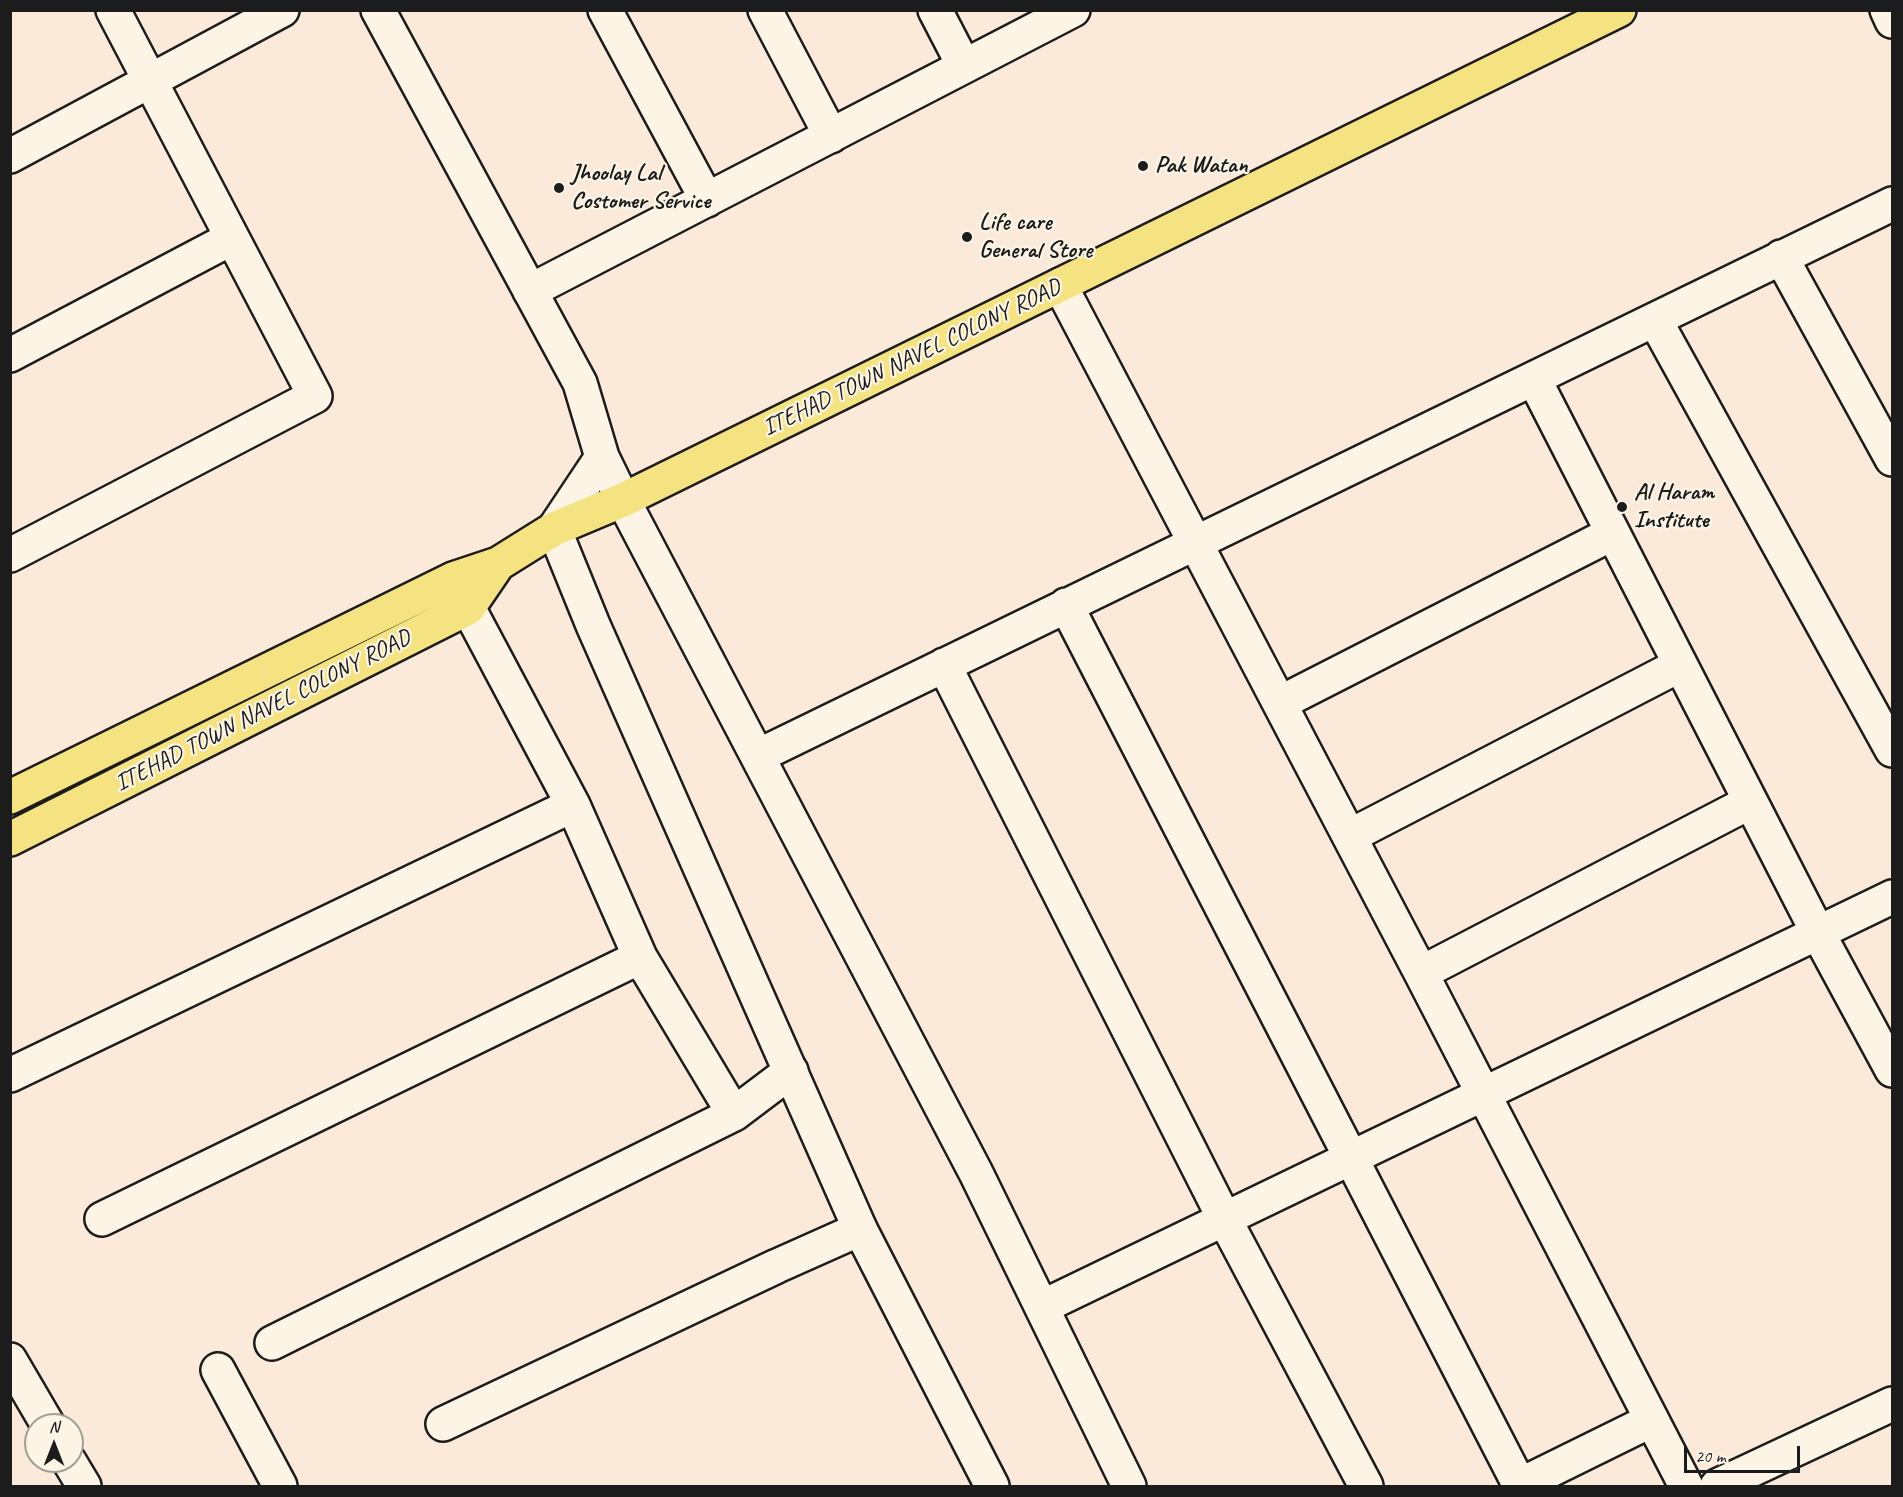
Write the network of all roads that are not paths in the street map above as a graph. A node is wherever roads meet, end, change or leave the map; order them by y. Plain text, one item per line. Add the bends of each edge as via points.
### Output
1 (113, 10) edge
2 (282, 10) edge
3 (378, 10) edge
4 (605, 10) edge
5 (765, 10) edge
6 (935, 10) edge
7 (1073, 10) edge
8 (1619, 10) edge
9 (1887, 10) edge
10 (1893, 21) edge
11 (964, 66) junction
12 (149, 80) junction
13 (831, 136) junction
14 (10, 156) edge
15 (707, 200) junction
16 (1893, 204) edge
17 (232, 238) junction
18 (1781, 257) junction
19 (1060, 285) junction
20 (530, 291) junction
21 (1655, 320) junction
22 (10, 355) edge
23 (1534, 379) junction
24 (602, 457) junction
25 (1893, 459) edge
26 (623, 500) junction
27 (554, 529) junction
28 (1612, 533) junction
29 (1196, 543) junction
30 (10, 555) edge
31 (498, 564) junction
32 (453, 579) junction
33 (1066, 605) junction
34 (468, 608) junction
35 (944, 665) junction
36 (1680, 665) junction
37 (1280, 703) junction
38 (1893, 750) edge
39 (758, 756) junction
40 (10, 797) edge
41 (1750, 802) junction
42 (573, 806) junction
43 (1350, 836) junction
44 (10, 839) edge
45 (1893, 897) edge
46 (1818, 933) junction
47 (640, 957) junction
48 (1421, 973) junction
49 (1893, 1070) edge
50 (791, 1071) junction
51 (10, 1075) edge
52 (1484, 1094) junction
53 (734, 1114) junction
54 (1351, 1157) junction
55 (102, 1219) dead end
56 (1225, 1220) junction
57 (860, 1229) junction
58 (1042, 1307) junction
59 (272, 1343) dead end
60 (10, 1360) edge
61 (218, 1370) dead end
62 (1893, 1404) edge
63 (41, 1413) edge
64 (1652, 1420) junction
65 (443, 1424) dead end
66 (76, 1473) edge
67 (84, 1486) edge
68 (280, 1486) edge
69 (992, 1486) edge
70 (1129, 1486) edge
71 (1366, 1486) edge
72 (1520, 1486) edge
73 (1686, 1486) edge
74 (1717, 1486) edge

1 - 12 street
2 - 12 street
3 - 20 street
4 - 15 street
5 - 13 street
6 - 11 street
7 - 11 street
8 - 19 main road, ITEHAD TOWN NAVEL COLONY ROAD
9 - 10 street
11 - 13 street
12 - 14 street
12 - 17 street
13 - 15 street
15 - 20 street
16 - 18 street
17 - 22 street
17 - 30 street via 315,396
18 - 21 street
18 - 25 street
19 - 26 main road, ITEHAD TOWN NAVEL COLONY ROAD
19 - 29 street
20 - 24 street via 580,383
21 - 23 street
21 - 38 street
23 - 28 street
23 - 29 street
24 - 26 street
24 - 27 street
26 - 27 main road, ITEHAD TOWN NAVEL COLONY ROAD
26 - 39 street
27 - 31 main road, ITEHAD TOWN NAVEL COLONY ROAD
27 - 50 street
28 - 36 street
28 - 37 street
29 - 33 street
29 - 37 street
31 - 32 main road, ITEHAD TOWN NAVEL COLONY ROAD
31 - 34 main road, ITEHAD TOWN NAVEL COLONY ROAD
32 - 34 street
32 - 40 main road, ITEHAD TOWN NAVEL COLONY ROAD
33 - 35 street
33 - 54 street
34 - 42 street
34 - 44 main road, ITEHAD TOWN NAVEL COLONY ROAD
35 - 39 street
35 - 56 street
36 - 41 street
36 - 43 street
37 - 43 street
39 - 58 street
41 - 46 street
41 - 48 street
42 - 47 street
42 - 51 street
43 - 48 street
45 - 46 street
46 - 49 street
46 - 52 street
47 - 53 street
47 - 55 street
48 - 52 street
50 - 53 street
50 - 57 street
52 - 54 street
52 - 64 street
53 - 59 street
54 - 56 street
54 - 72 street
56 - 58 street
56 - 71 street
57 - 65 street
57 - 69 street
58 - 70 street
60 - 63 street
61 - 68 street
62 - 74 street
64 - 72 street
64 - 73 street
66 - 67 street

